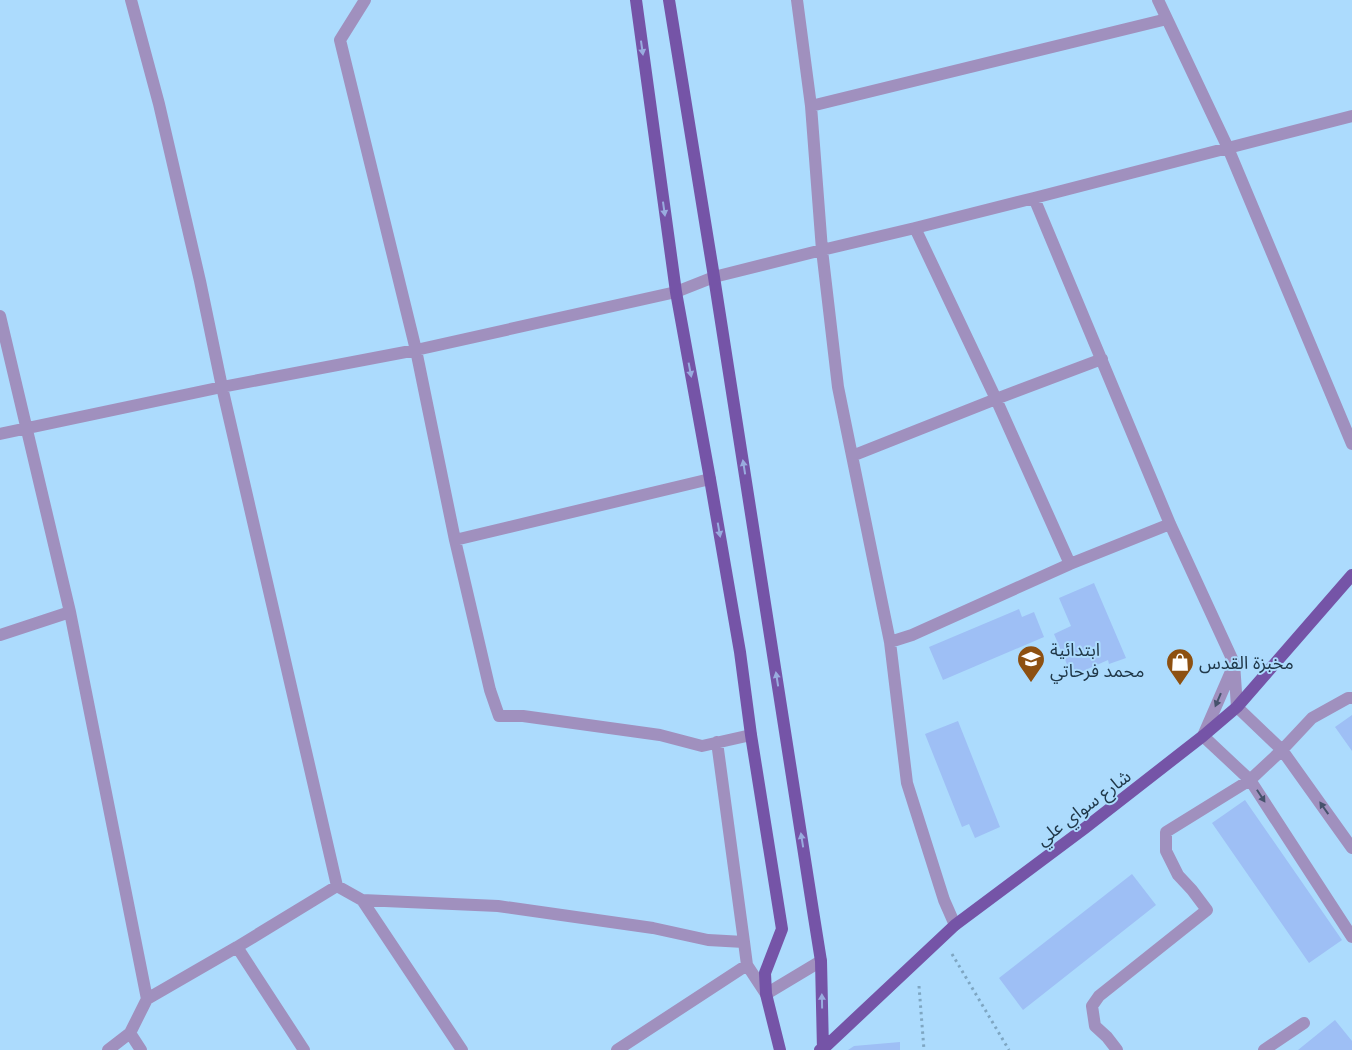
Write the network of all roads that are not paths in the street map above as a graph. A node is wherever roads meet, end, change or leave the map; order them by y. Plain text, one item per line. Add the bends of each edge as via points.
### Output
1 (131, 0) edge
2 (365, 0) edge
3 (636, 0) edge
4 (669, 0) edge
5 (797, 0) edge
6 (1158, 0) edge
7 (1167, 19) junction
8 (811, 106) junction
9 (1352, 116) edge
10 (1228, 148) junction
11 (1034, 198) junction
12 (915, 228) junction
13 (822, 250) junction
14 (714, 277) junction
15 (676, 292) junction
16 (0, 316) edge
17 (416, 350) junction
18 (1102, 359) junction
19 (222, 387) junction
20 (996, 399) junction
21 (27, 427) junction
22 (0, 434) edge
23 (1352, 444) edge
24 (852, 456) junction
25 (710, 479) junction
26 (1170, 524) junction
27 (455, 540) junction
28 (1070, 564) junction
29 (1352, 575) edge
30 (70, 612) junction
31 (0, 635) edge
32 (890, 642) junction
33 (1234, 663) junction
34 (1352, 698) edge
35 (1237, 707) junction
36 (751, 735) junction
37 (1203, 736) junction
38 (717, 742) junction
39 (1282, 750) junction
40 (1250, 780) junction
41 (1352, 848) edge
42 (337, 886) junction
43 (362, 900) junction
44 (955, 925) junction
45 (1352, 938) edge
46 (744, 942) junction
47 (237, 947) junction
48 (821, 961) junction
49 (747, 965) junction
50 (766, 994) junction
51 (147, 999) junction
52 (1304, 1023) dead end
53 (130, 1033) junction
54 (108, 1050) edge
55 (141, 1050) edge
56 (304, 1050) edge
57 (462, 1050) edge
58 (617, 1050) edge
59 (780, 1050) edge
60 (822, 1050) edge
61 (1116, 1050) edge
62 (1264, 1050) edge

1 - 19 street via 159,104
2 - 17 street via 340,40
3 -> 15 main road
4 - 14 main road
5 - 8 street
6 - 7 street
7 - 8 street
7 - 10 street
8 - 13 street
9 - 10 street
10 - 11 street
10 - 23 street
11 - 12 street
11 - 18 street
12 - 13 street
12 - 20 street
13 - 14 street
13 - 24 street via 838,387
14 - 15 street
48 -> 14 main road
15 - 17 street
15 -> 25 main road
16 - 21 street
17 - 19 street
17 - 27 street
18 - 20 street
18 - 26 street
19 - 21 street
19 - 42 street
20 - 24 street
20 - 28 street
21 - 22 street
21 - 30 street
24 - 32 street
25 - 27 street
25 -> 36 main road
26 - 28 street
26 - 33 street
27 - 38 street via 499,716 523,716 660,735 702,746
28 - 32 street
29 - 35 main road, شارع سواي علي
30 - 31 street
30 - 51 street
32 - 44 street via 907,783
33 - 35 street
33 -> 37 street
34 - 39 street via 1312,718
35 - 37 main road, شارع سواي علي
35 - 39 street
36 - 38 street
36 - 50 main road via 782,929 765,974
37 - 40 street
37 - 44 main road, شارع سواي علي
38 - 46 street
39 - 40 street
41 -> 39 street
40 -> 45 street
40 - 61 street via 1166,832 1166,851 1178,875 1207,910 1095,1001 1092,1006 1095,1026
42 - 43 street
42 - 47 street
43 - 46 street via 498,906 653,928 708,940
43 - 57 street
44 - 60 main road, شارع سواي علي
46 - 49 street
47 - 51 street
47 - 56 street
48 - 50 street
60 -> 48 main road
49 - 50 street
49 - 58 street
50 - 59 main road
51 - 53 street
52 - 62 street
53 - 54 street
53 - 55 street

